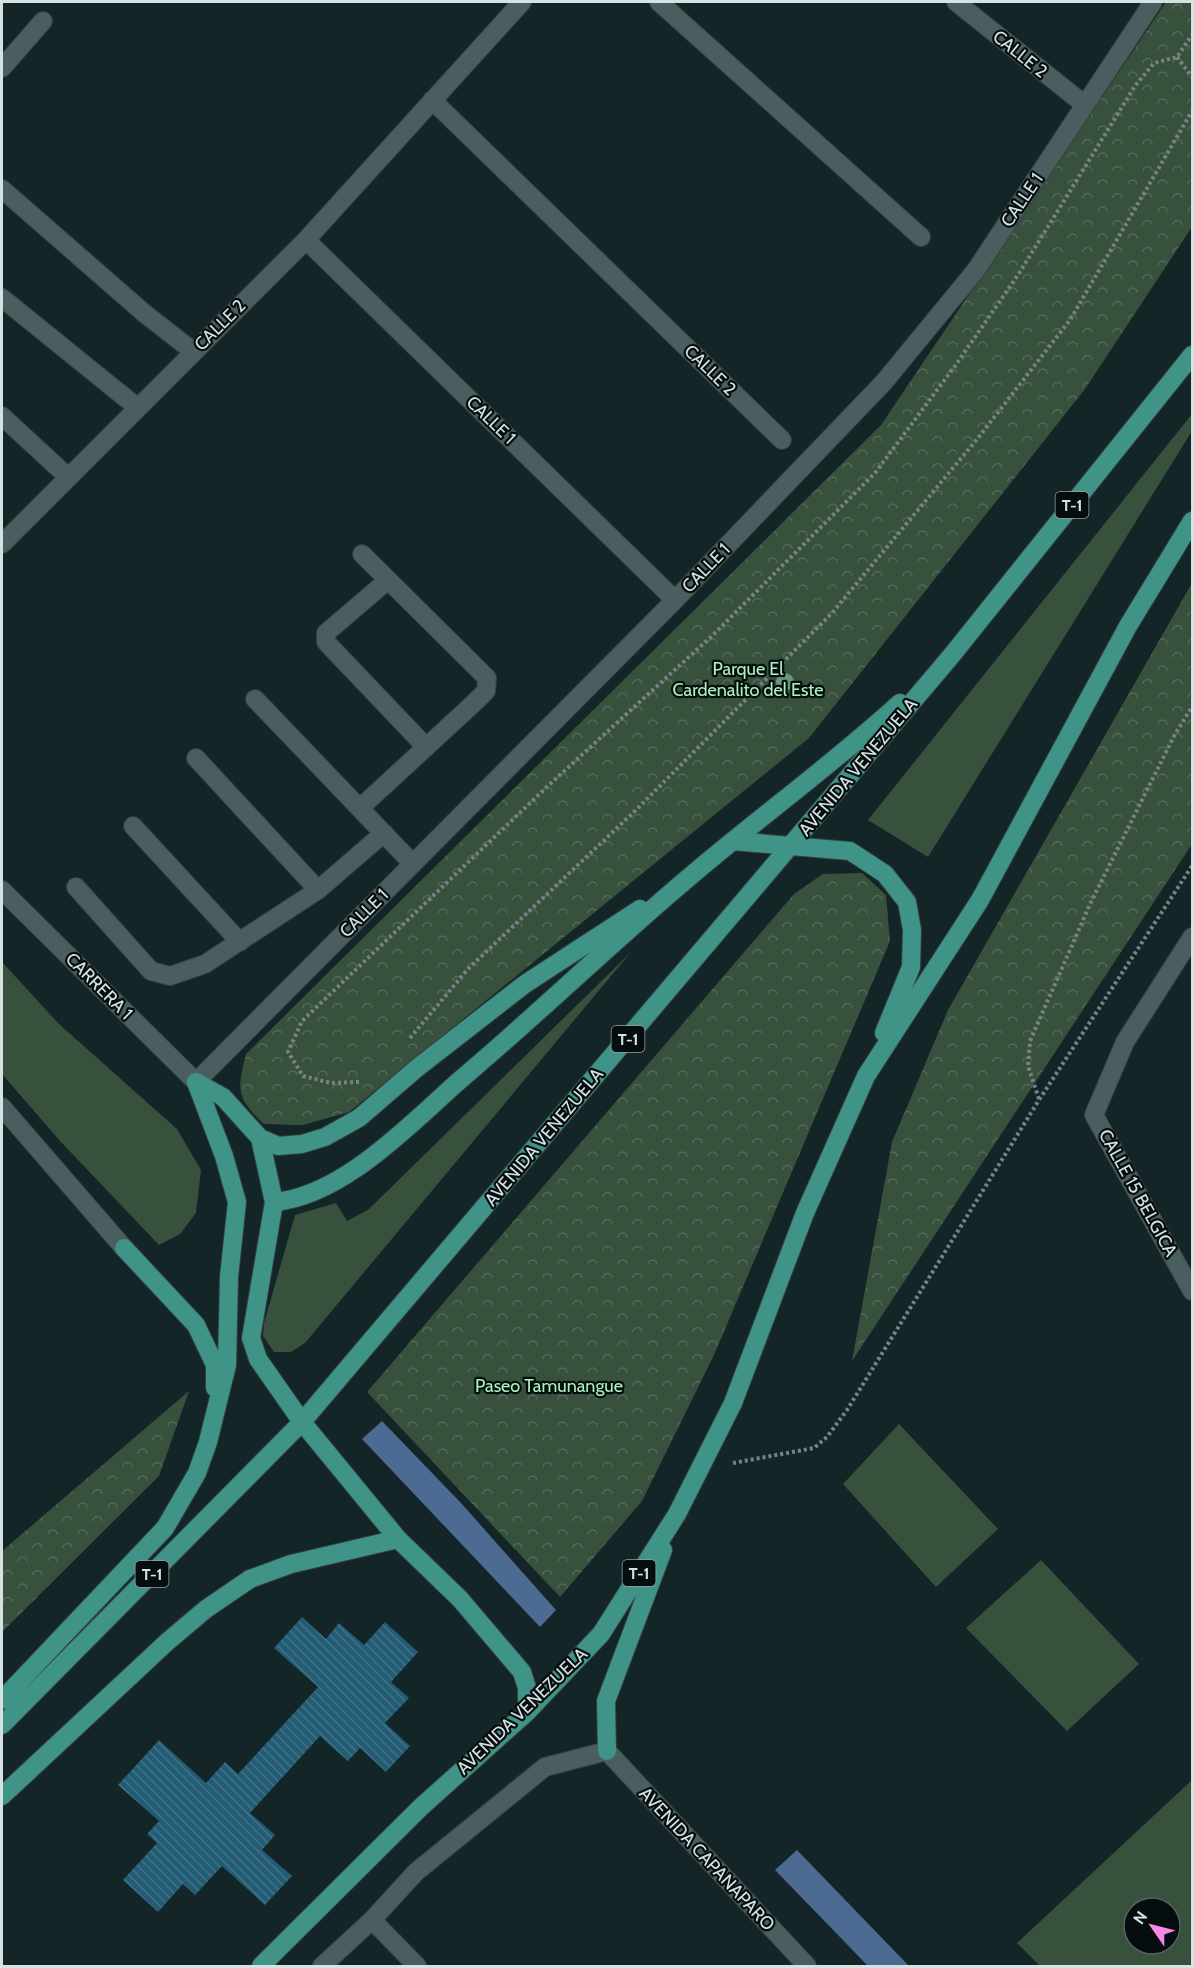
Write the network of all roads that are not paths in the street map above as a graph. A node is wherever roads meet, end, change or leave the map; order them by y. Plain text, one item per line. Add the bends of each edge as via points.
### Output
1 (659, 2) edge
2 (956, 2) edge
3 (1153, 2) edge
4 (514, 4) edge
5 (43, 21) dead end
6 (2, 68) edge
7 (432, 100) junction
8 (1085, 105) junction
9 (2, 189) edge
10 (921, 237) dead end
11 (306, 240) junction
12 (2, 298) edge
13 (194, 352) junction
14 (1192, 355) edge
15 (138, 408) junction
16 (2, 417) edge
17 (782, 440) dead end
18 (68, 477) junction
19 (1192, 521) edge
20 (2, 544) edge
21 (362, 554) dead end
22 (388, 580) junction
23 (675, 600) junction
24 (952, 655) junction
25 (255, 699) dead end
26 (426, 747) junction
27 (196, 758) dead end
28 (360, 808) junction
29 (133, 826) dead end
30 (384, 834) junction
31 (733, 841) junction
32 (794, 844) junction
33 (412, 864) junction
34 (686, 879) junction
35 (76, 887) dead end
36 (2, 890) edge
37 (318, 890) junction
38 (1192, 937) edge
39 (240, 942) junction
40 (866, 1076) junction
41 (196, 1082) junction
42 (2, 1107) edge
43 (260, 1138) junction
44 (274, 1202) junction
45 (124, 1248) joint
46 (1192, 1291) edge
47 (215, 1408) junction
48 (302, 1422) junction
49 (677, 1514) junction
50 (398, 1539) junction
51 (2, 1700) edge
52 (527, 1712) junction
53 (2, 1725) edge
54 (608, 1751) junction
55 (2, 1796) edge
56 (372, 1920) junction
57 (261, 1966) edge
58 (322, 1966) edge
59 (417, 1966) edge
60 (807, 1966) edge

1 - 10 street
2 - 8 street, CALLE 2
3 - 8 street, CALLE 1
4 - 7 street, CALLE 2
5 - 6 street
7 - 11 street, CALLE 2
7 - 17 street, CALLE 2
8 - 23 street, CALLE 1 via 976,270 884,382
9 - 13 street via 144,314
11 - 13 street, CALLE 2
11 - 23 street, CALLE 1
12 - 15 street
13 - 15 street, CALLE 2
14 - 24 main road, AVENIDA VENEZUELA / T-1
15 - 18 street, CALLE 2
16 - 18 street
18 - 20 street, CALLE 2
19 - 40 main road, AVENIDA VENEZUELA / T-1 via 1128,626 980,900
21 - 22 street
22 - 26 street via 487,678 486,691
22 - 26 street via 326,633 326,642
23 - 33 street, CALLE 1
24 - 31 main road via 863,736
24 - 32 main road, AVENIDA VENEZUELA / T-1
25 - 28 street
26 - 28 street
27 - 37 street
28 - 30 street
29 - 39 street
30 - 33 street
30 - 37 street
31 - 32 main road
31 - 34 main road
32 - 40 main road via 850,851 885,874 907,902 912,930 911,967
32 - 48 main road, AVENIDA VENEZUELA / T-1
33 - 41 street, CALLE 1
34 - 43 main road via 525,984 359,1118 325,1137 302,1144 278,1146
34 - 44 main road via 379,1150 337,1179 292,1200
35 - 39 street via 151,971 170,976 205,964
36 - 41 street, CARRERA 1
37 - 39 street
38 - 46 street, CALLE 15 BELGICA via 1125,1042 1094,1115
40 - 49 main road, AVENIDA VENEZUELA / T-1 via 805,1213 733,1403
41 - 43 main road via 223,1097
41 - 47 main road via 237,1202 229,1278 227,1365
42 - 45 street
43 - 44 main road
44 - 48 main road via 251,1338 258,1359
45 - 47 main road via 196,1326 215,1365
47 - 51 main road via 197,1473 165,1528
48 - 50 main road
48 - 53 main road, AVENIDA VENEZUELA / T-1
49 - 52 main road, AVENIDA VENEZUELA / T-1 via 600,1634
49 - 54 main road via 606,1701
50 - 52 main road via 460,1599 522,1672
50 - 55 main road via 291,1564 250,1579 167,1642
52 - 57 main road, AVENIDA VENEZUELA / T-1 via 421,1807
54 - 56 street via 545,1767 416,1872
54 - 60 street, AVENIDA CAPANAPARO
56 - 58 street
56 - 59 street

